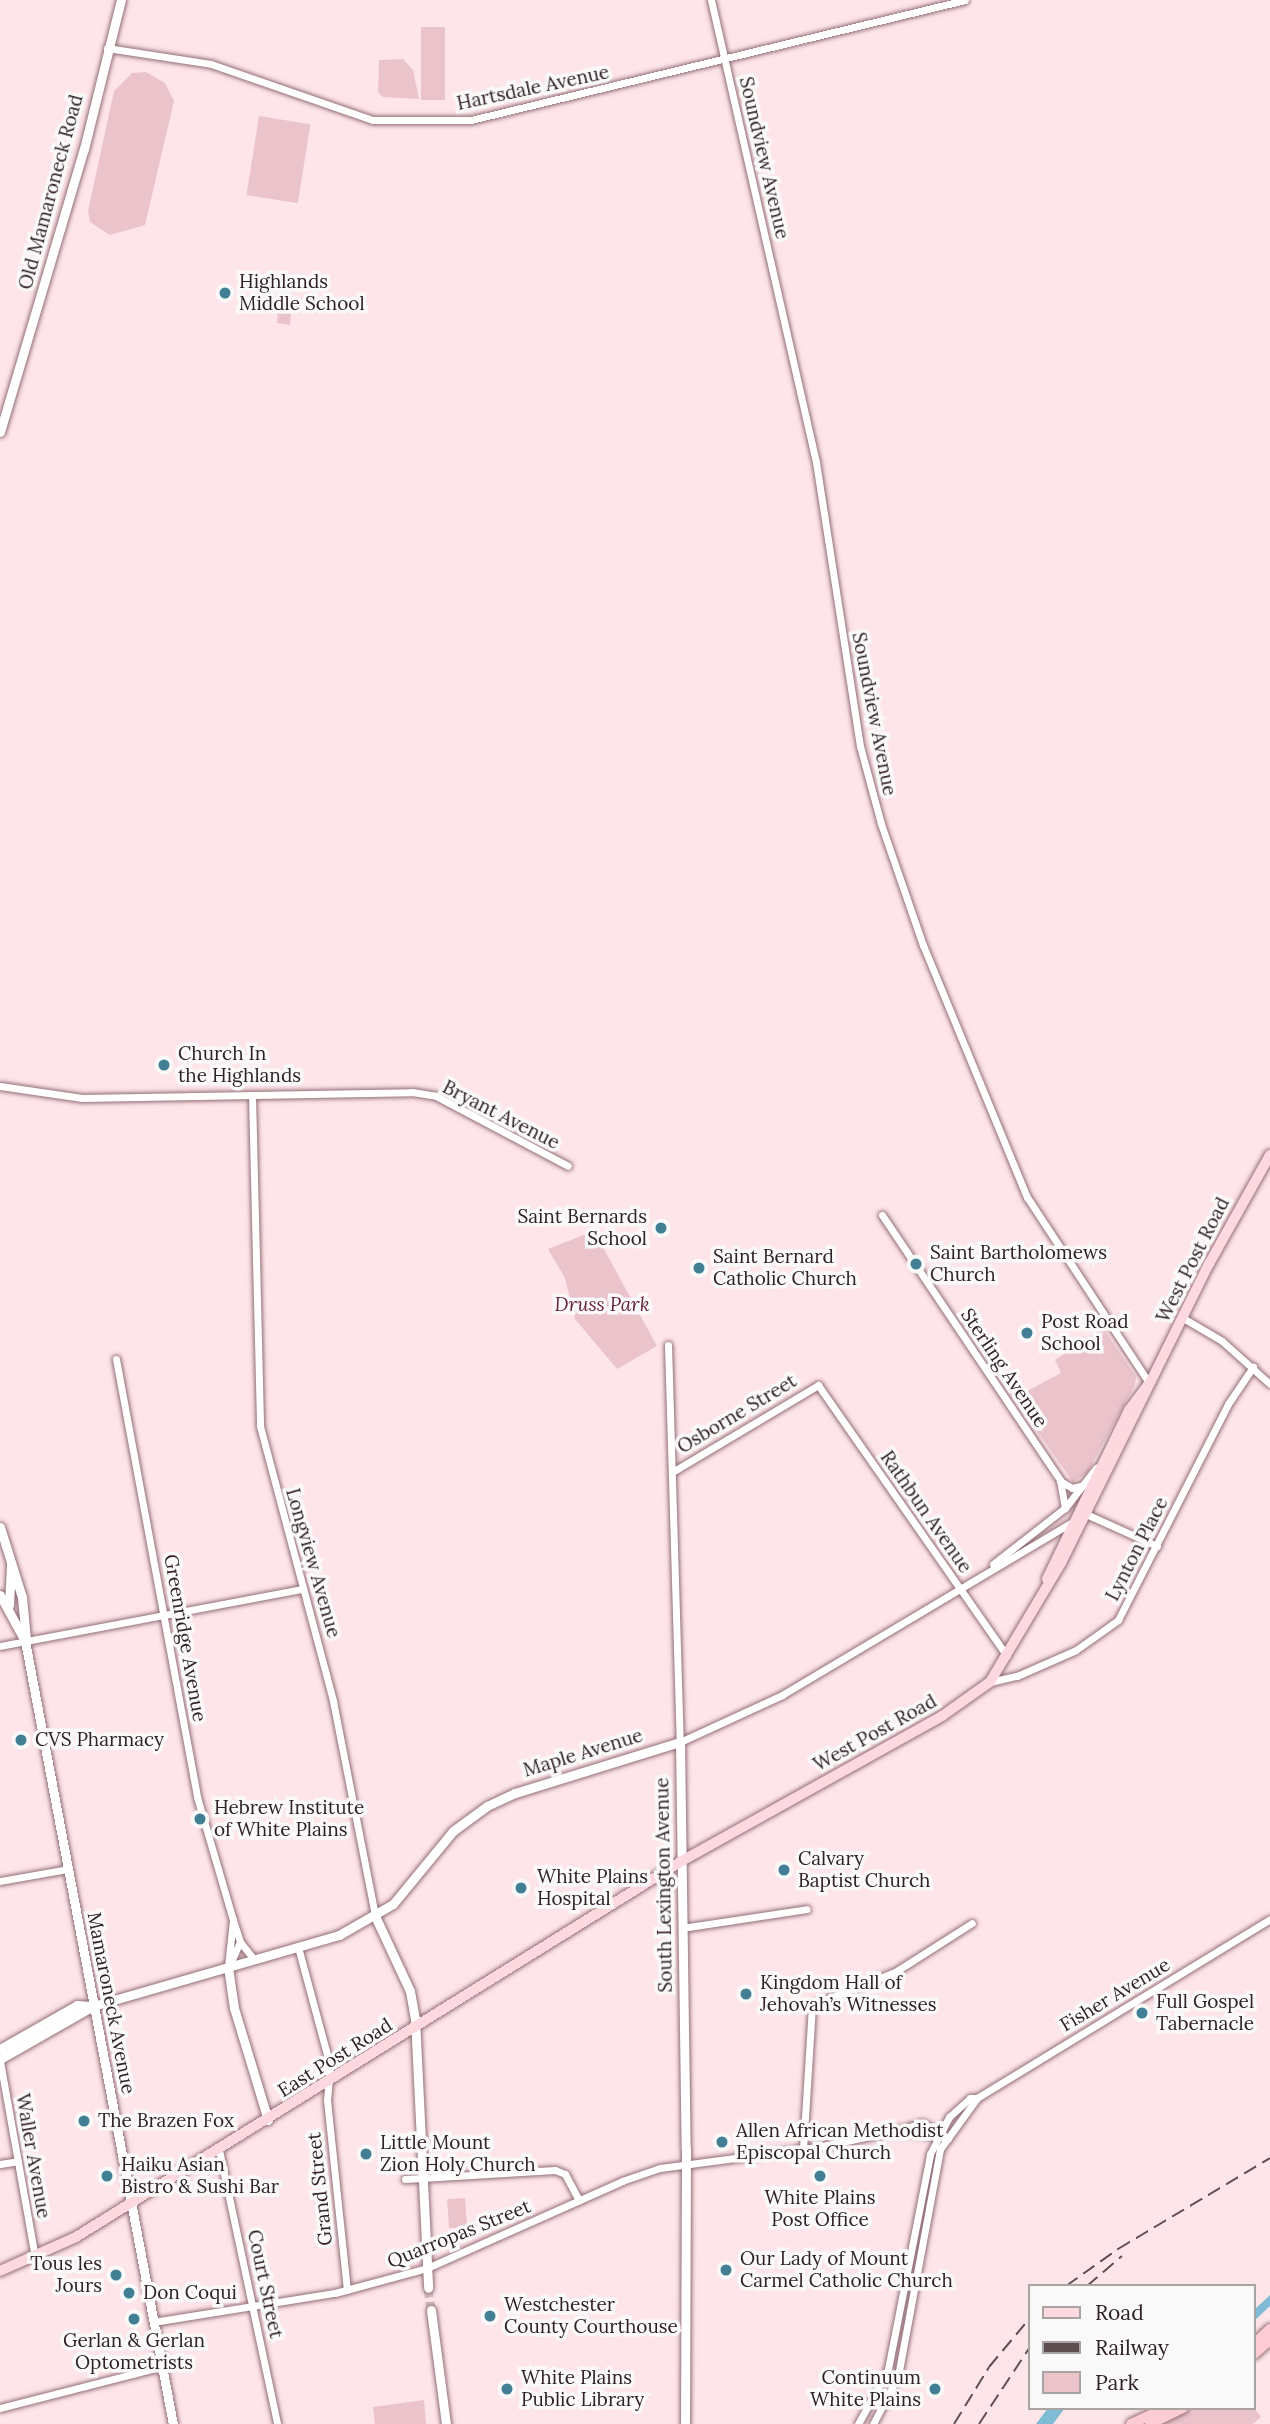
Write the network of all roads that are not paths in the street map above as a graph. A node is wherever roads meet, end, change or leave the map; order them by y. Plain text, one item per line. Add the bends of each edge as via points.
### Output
1 (121, 0) edge
2 (711, 0) edge
3 (965, 0) edge
4 (107, 48) junction
5 (725, 58) junction
6 (0, 432) edge
7 (0, 1086) edge
8 (253, 1095) junction
9 (1270, 1155) edge
10 (568, 1166) dead end
11 (882, 1215) dead end
12 (1183, 1318) junction
13 (668, 1345) dead end
14 (116, 1359) dead end
15 (1253, 1367) junction
16 (1149, 1383) junction
17 (1270, 1384) edge
18 (818, 1385) joint
19 (1107, 1453) junction
20 (674, 1471) junction
21 (1060, 1480) junction
22 (1085, 1485) junction
23 (1065, 1508) junction
24 (1086, 1514) junction
25 (1072, 1522) junction
26 (0, 1527) edge
27 (1157, 1546) junction
28 (11, 1565) junction
29 (990, 1567) junction
30 (959, 1587) junction
31 (302, 1589) junction
32 (1043, 1590) junction
33 (0, 1595) edge
34 (9, 1608) junction
35 (165, 1614) junction
36 (25, 1641) junction
37 (0, 1646) edge
38 (1007, 1657) junction
39 (990, 1682) junction
40 (680, 1742) junction
41 (680, 1862) junction
42 (68, 1869) junction
43 (0, 1881) edge
44 (807, 1909) dead end
45 (375, 1916) junction
46 (1270, 1919) edge
47 (233, 1920) junction
48 (972, 1923) dead end
49 (682, 1928) junction
50 (240, 1942) junction
51 (298, 1947) junction
52 (254, 1959) junction
53 (228, 1967) junction
54 (93, 2006) junction
55 (417, 2028) junction
56 (0, 2049) edge
57 (0, 2060) edge
58 (328, 2084) junction
59 (976, 2098) junction
60 (268, 2120) junction
61 (939, 2134) junction
62 (948, 2138) junction
63 (803, 2149) junction
64 (219, 2150) junction
65 (18, 2161) junction
66 (686, 2163) junction
67 (0, 2164) edge
68 (423, 2178) junction
69 (405, 2179) dead end
70 (579, 2200) junction
71 (130, 2204) junction
72 (35, 2257) junction
73 (427, 2268) junction
74 (0, 2271) edge
75 (428, 2288) tunnel mouth
76 (347, 2290) junction
77 (255, 2306) junction
78 (430, 2309) tunnel mouth
79 (153, 2322) junction
80 (1270, 2329) edge
81 (1270, 2340) edge
82 (1256, 2342) edge
83 (1256, 2352) edge
84 (160, 2367) junction
85 (0, 2408) edge
86 (1178, 2410) edge
87 (1150, 2420) edge
88 (173, 2424) edge
89 (277, 2424) edge
90 (446, 2424) edge
91 (685, 2424) edge
92 (858, 2424) edge
93 (873, 2424) edge
94 (1121, 2424) edge
95 (1131, 2424) edge

1 - 4 main road, Old Mamaroneck Road
2 - 5 street, Soundview Avenue
3 - 5 street, Hartsdale Avenue
4 - 5 street, Hartsdale Avenue via 211,64 348,114 409,123 484,118
4 - 6 main road, Old Mamaroneck Road via 84,149
5 - 16 street, Soundview Avenue via 816,462 860,746 881,824 923,945 1027,1197
7 - 8 street, Bryant Avenue via 82,1098
8 - 10 street, Bryant Avenue via 412,1092 436,1096
8 - 31 street, Longview Avenue via 260,1426
9 - 12 main road, West Post Road
11 - 21 street, Sterling Avenue
12 - 15 street
12 - 16 main road, West Post Road
13 - 20 street, South Lexington Avenue
14 - 35 street, Greenridge Avenue
15 - 17 street
15 - 27 street, Lynton Place via 1233,1396
16 - 19 main road, West Post Road via 1141,1388
16 - 24 main road, West Post Road
18 - 20 street, Osborne Street
18 - 30 street, Rathbun Avenue
19 - 22 street
19 - 25 main road, West Post Road
20 - 40 street, South Lexington Avenue
21 - 22 street via 1075,1489
21 - 23 street, Sterling Avenue
22 - 23 street
23 - 29 street
24 - 25 street, Maple Avenue
24 - 27 street
24 - 32 main road, West Post Road
25 - 29 street, Maple Avenue
25 - 32 main road, West Post Road
26 - 28 main road
27 - 39 street, Lynton Place via 1130,1602 1102,1634 1017,1676
28 - 34 main road
28 - 36 main road via 24,1607
29 - 30 street, Maple Avenue
30 - 38 street, Rathbun Avenue
30 - 40 street, Maple Avenue via 763,1706
31 - 35 street
31 - 45 street, Longview Avenue via 333,1701
32 - 38 main road, West Post Road
33 - 34 main road, Mamaroneck Avenue
34 - 36 main road, Mamaroneck Avenue
35 - 36 street
35 - 47 street, Greenridge Avenue via 197,1797
36 - 37 street
36 - 42 main road, Mamaroneck Avenue
38 - 39 main road, West Post Road
39 - 41 main road, West Post Road via 942,1716
40 - 41 main road, South Lexington Avenue
40 - 45 main road, Maple Avenue via 487,1806 453,1831 401,1896
41 - 49 main road, South Lexington Avenue
41 - 55 main road, East Post Road
42 - 43 street
42 - 54 main road, Mamaroneck Avenue
44 - 49 street
45 - 51 main road, Maple Avenue via 339,1935
45 - 55 main road, Longview Avenue via 410,1991
46 - 59 street, Fisher Avenue
47 - 50 street, Greenridge Avenue
47 - 53 street, Greenridge Avenue
48 - 63 street via 895,1972 812,2006
49 - 66 main road, South Lexington Avenue
50 - 52 street, Greenridge Avenue
50 - 53 street
51 - 52 main road, Maple Avenue
51 - 58 street, Grand Street via 326,2041
52 - 53 main road, Maple Avenue
53 - 54 main road, Maple Avenue
53 - 60 main road via 231,1996
54 - 56 main road, Maple Avenue via 77,2006
54 - 57 main road, Maple Avenue
54 - 71 main road, Mamaroneck Avenue
55 - 58 main road, East Post Road
55 - 68 main road, Longview Avenue
57 - 65 street, Waller Avenue
58 - 60 main road, East Post Road
58 - 76 street, Grand Street
59 - 61 street, Fisher Avenue via 956,2108
59 - 62 street, Fisher Avenue
60 - 64 main road, East Post Road
61 - 62 street
61 - 63 street via 922,2123 906,2124 899,2130
61 - 92 street via 930,2154 888,2369
62 - 93 street, Fisher Avenue via 936,2167 898,2376
63 - 66 street
64 - 71 main road, East Post Road
64 - 77 street, Court Street
65 - 67 street
65 - 72 street, Waller Avenue
66 - 70 street, Quarropas Street via 631,2178
66 - 91 main road, South Lexington Avenue
68 - 69 street
68 - 70 street via 555,2170 565,2174
68 - 73 main road, Longview Avenue
70 - 73 street, Quarropas Street
71 - 72 main road, East Post Road
71 - 79 main road, Mamaroneck Avenue
72 - 74 main road, East Post Road
73 - 75 main road, Longview Avenue
73 - 76 street, Quarropas Street
76 - 77 street, Quarropas Street
77 - 79 street, Quarropas Street
77 - 89 street, Court Street
78 - 90 main road
79 - 84 main road, Mamaroneck Avenue
80 - 82 highway
81 - 83 highway
84 - 85 street
84 - 88 main road, Mamaroneck Avenue
86 - 87 highway
87 - 94 highway
87 - 95 highway

